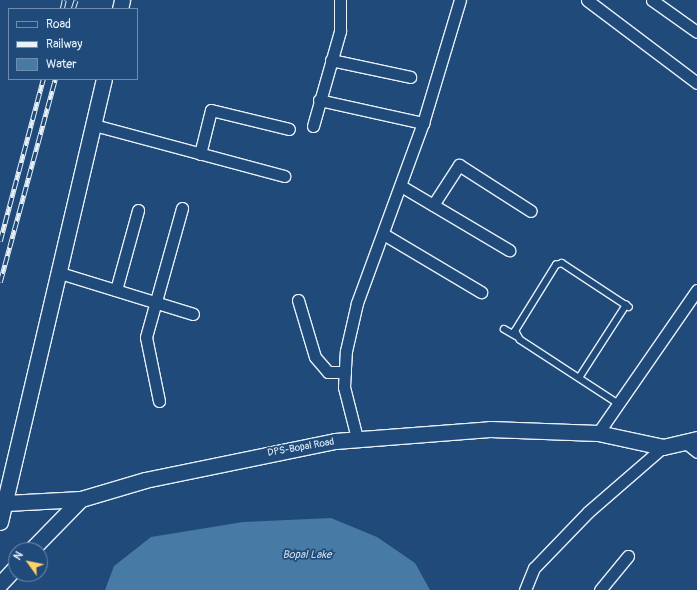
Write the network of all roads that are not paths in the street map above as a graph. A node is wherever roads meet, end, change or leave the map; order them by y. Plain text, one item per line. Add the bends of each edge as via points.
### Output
1 (340, 0) edge
2 (460, 0) edge
3 (587, 0) edge
4 (652, 0) edge
5 (697, 32) edge
6 (331, 60) junction
7 (410, 77) dead end
8 (104, 80) edge
9 (697, 83) edge
10 (319, 100) junction
11 (423, 123) junction
12 (94, 125) junction
13 (313, 126) dead end
14 (289, 129) dead end
15 (200, 154) junction
16 (284, 176) dead end
17 (401, 186) junction
18 (433, 206) junction
19 (182, 208) dead end
20 (138, 210) dead end
21 (531, 211) dead end
22 (385, 235) junction
23 (508, 250) dead end
24 (60, 273) junction
25 (116, 290) junction
26 (697, 290) edge
27 (481, 292) dead end
28 (298, 300) dead end
29 (154, 302) junction
30 (193, 314) dead end
31 (504, 329) dead end
32 (516, 336) junction
33 (345, 372) junction
34 (579, 378) junction
35 (159, 401) dead end
36 (618, 404) junction
37 (598, 434) junction
38 (357, 438) junction
39 (693, 445) edge
40 (663, 447) junction
41 (81, 499) junction
42 (6, 503) junction
43 (0, 522) edge
44 (39, 542) edge
45 (628, 556) dead end
46 (8, 576) edge
47 (0, 584) edge
48 (525, 590) edge
49 (600, 590) edge

1 - 6 street via 340,31
2 - 11 street
3 - 9 street
4 - 5 street
6 - 7 street
6 - 10 street
8 - 12 street
10 - 11 street
10 - 13 street
11 - 17 street
12 - 15 street
12 - 24 street
14 - 15 street via 211,110
15 - 16 street
17 - 18 street
17 - 22 street
18 - 21 street via 459,165
18 - 23 street
19 - 29 street
20 - 25 street
22 - 27 street
22 - 33 street via 357,303
24 - 25 street
24 - 42 street
25 - 29 street
26 - 36 street
28 - 33 street via 315,357 328,372
29 - 30 street
29 - 35 street via 146,337
31 - 32 lane
32 - 34 lane
32 - 34 lane via 518,325 556,265 562,263 628,306
33 - 38 street via 348,413
34 - 36 lane
36 - 37 street
37 - 38 street, DPS-Bopal Road via 490,429
37 - 40 street, DPS-Bopal Road
38 - 41 street, DPS-Bopal Road via 144,480
39 - 40 street
40 - 48 street via 588,512 534,568
41 - 42 street
41 - 44 street, DPS-Bopal Road
42 - 43 street
45 - 49 street
46 - 47 street

